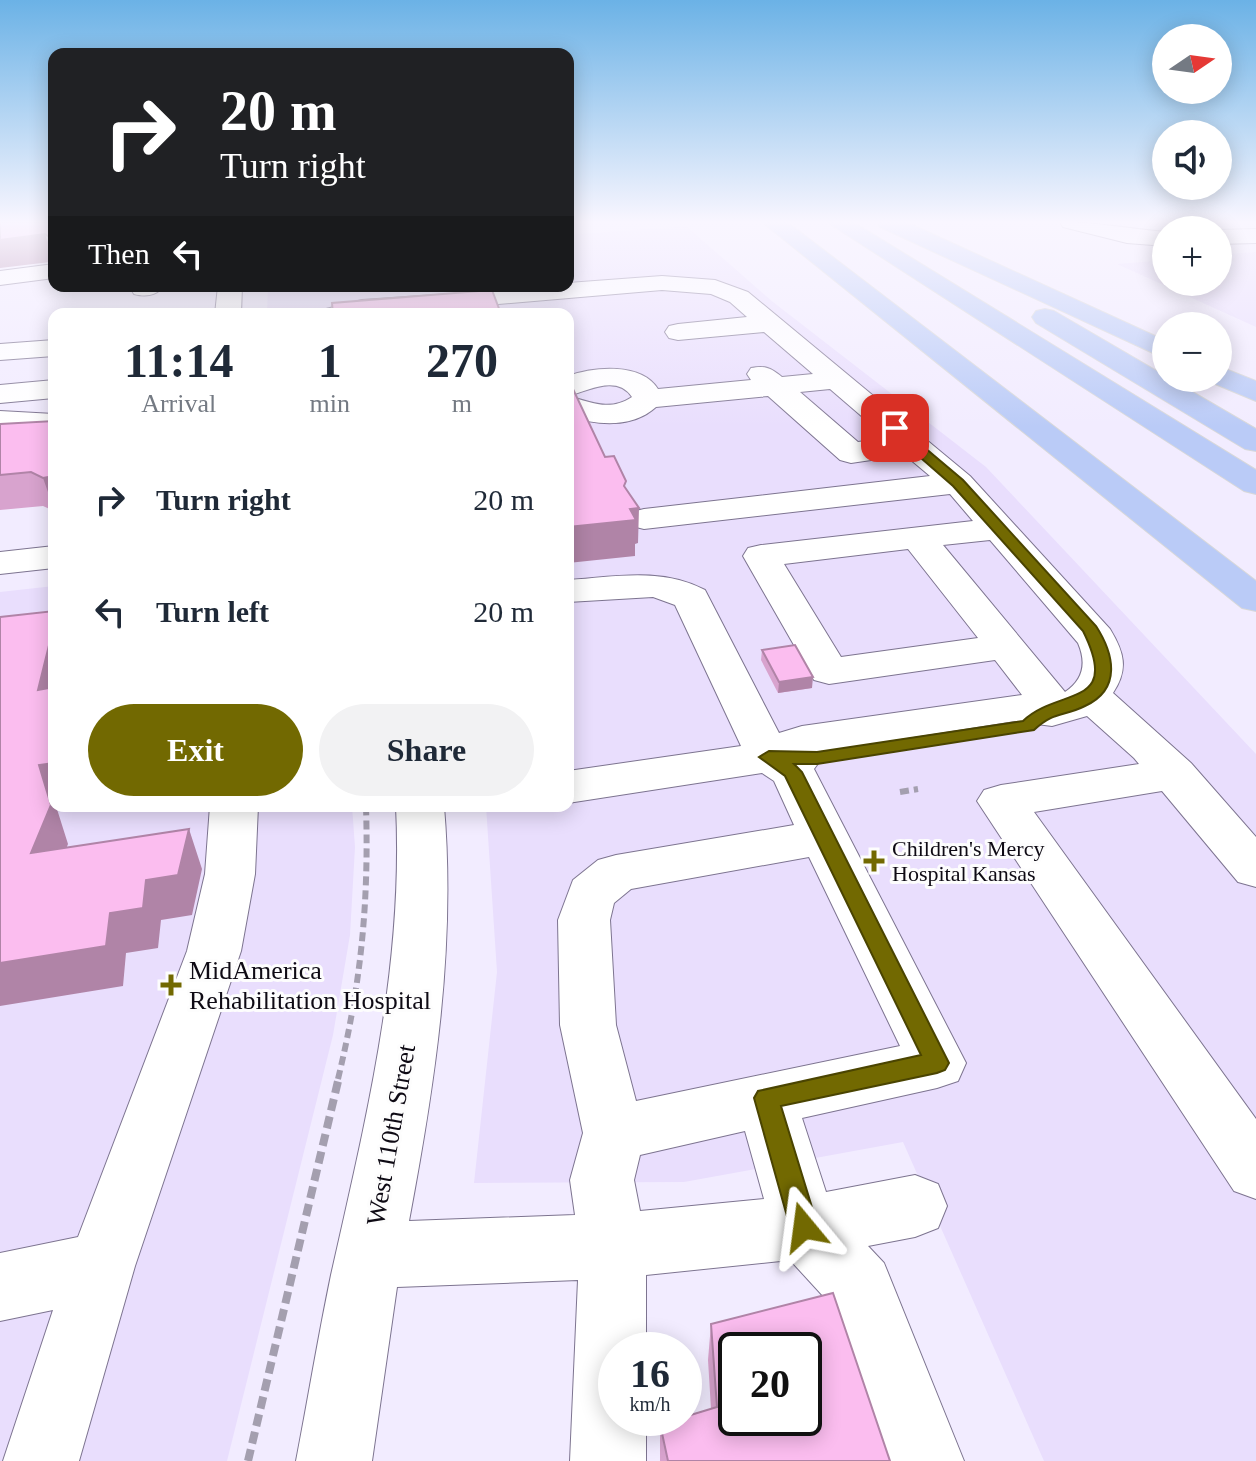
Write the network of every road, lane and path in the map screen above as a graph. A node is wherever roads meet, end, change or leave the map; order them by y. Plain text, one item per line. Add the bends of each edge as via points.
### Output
1 (721, 290) edge
2 (861, 290) edge
3 (947, 290) edge
4 (1001, 290) edge
5 (1034, 290) edge
6 (491, 292) edge
7 (362, 308) edge
8 (771, 323) junction
9 (678, 332) dead end
10 (1152, 345) edge
11 (48, 348) edge
12 (0, 352) edge
13 (830, 373) junction
14 (767, 380) junction
15 (1232, 381) edge
16 (574, 385) edge
17 (48, 390) edge
18 (642, 392) junction
19 (1256, 392) edge
20 (0, 394) edge
21 (574, 408) edge
22 (0, 420) edge
23 (48, 424) edge
24 (48, 427) edge
25 (0, 439) edge
26 (1256, 442) edge
27 (913, 444) junction
28 (1061, 445) junction
29 (958, 483) junction
30 (1256, 484) edge
31 (644, 519) dead end
32 (1001, 528) junction
33 (918, 538) junction
34 (48, 558) edge
35 (0, 563) edge
36 (1256, 574) edge
37 (574, 591) edge
38 (1256, 600) edge
39 (1005, 646) junction
40 (1063, 706) junction
41 (769, 757) junction
42 (1175, 774) junction
43 (574, 786) edge
44 (918, 789) dead end
45 (900, 792) dead end
46 (234, 812) edge
47 (366, 812) edge
48 (429, 812) edge
49 (812, 839) junction
50 (1256, 869) edge
51 (766, 1098) junction
52 (614, 1133) junction
53 (1256, 1170) edge
54 (915, 1206) dead end
55 (804, 1227) junction
56 (613, 1246) junction
57 (369, 1255) junction
58 (101, 1266) junction
59 (0, 1287) edge
60 (41, 1461) edge
61 (248, 1461) edge
62 (334, 1461) edge
63 (608, 1461) edge
64 (926, 1461) edge

1 - 8 street
2 - 28 highway
3 - 30 highway
4 - 26 highway
5 - 10 highway
6 - 7 street
8 - 9 street
8 - 13 street
11 - 12 street
13 - 14 street
13 - 27 street
14 - 18 street
14 - 27 street via 851,453
15 - 19 highway
16 - 18 street via 598,378 625,380
17 - 20 street
18 - 21 street via 633,410 608,414
22 - 23 street
24 - 25 street
27 - 29 street
28 - 36 highway
28 - 38 highway
29 - 31 street
29 - 32 street
32 - 33 street
32 - 40 street via 1090,629 1102,653 1101,681
33 - 39 street
33 - 39 street via 761,556 829,671
34 - 35 street
37 - 41 street via 644,583 671,586 691,598
39 - 40 street
40 - 41 street via 1028,726 817,758
40 - 42 street
41 - 43 street
41 - 49 street via 767,771
42 - 50 street
42 - 53 street via 1001,801
44 - 45 path
46 - 58 street via 230,874 214,951
47 - 61 path via 368,881 356,1003
48 - 57 street, West 110th Street via 415,993 393,1146
49 - 51 street via 937,1063
49 - 52 street via 616,873 591,894 584,920 588,1025
51 - 52 street
51 - 55 street
52 - 56 street via 602,1180
54 - 55 street
55 - 56 street
55 - 64 street via 860,1287
56 - 57 street
56 - 63 street
57 - 62 street, West 110th Street
58 - 59 street
58 - 60 street

